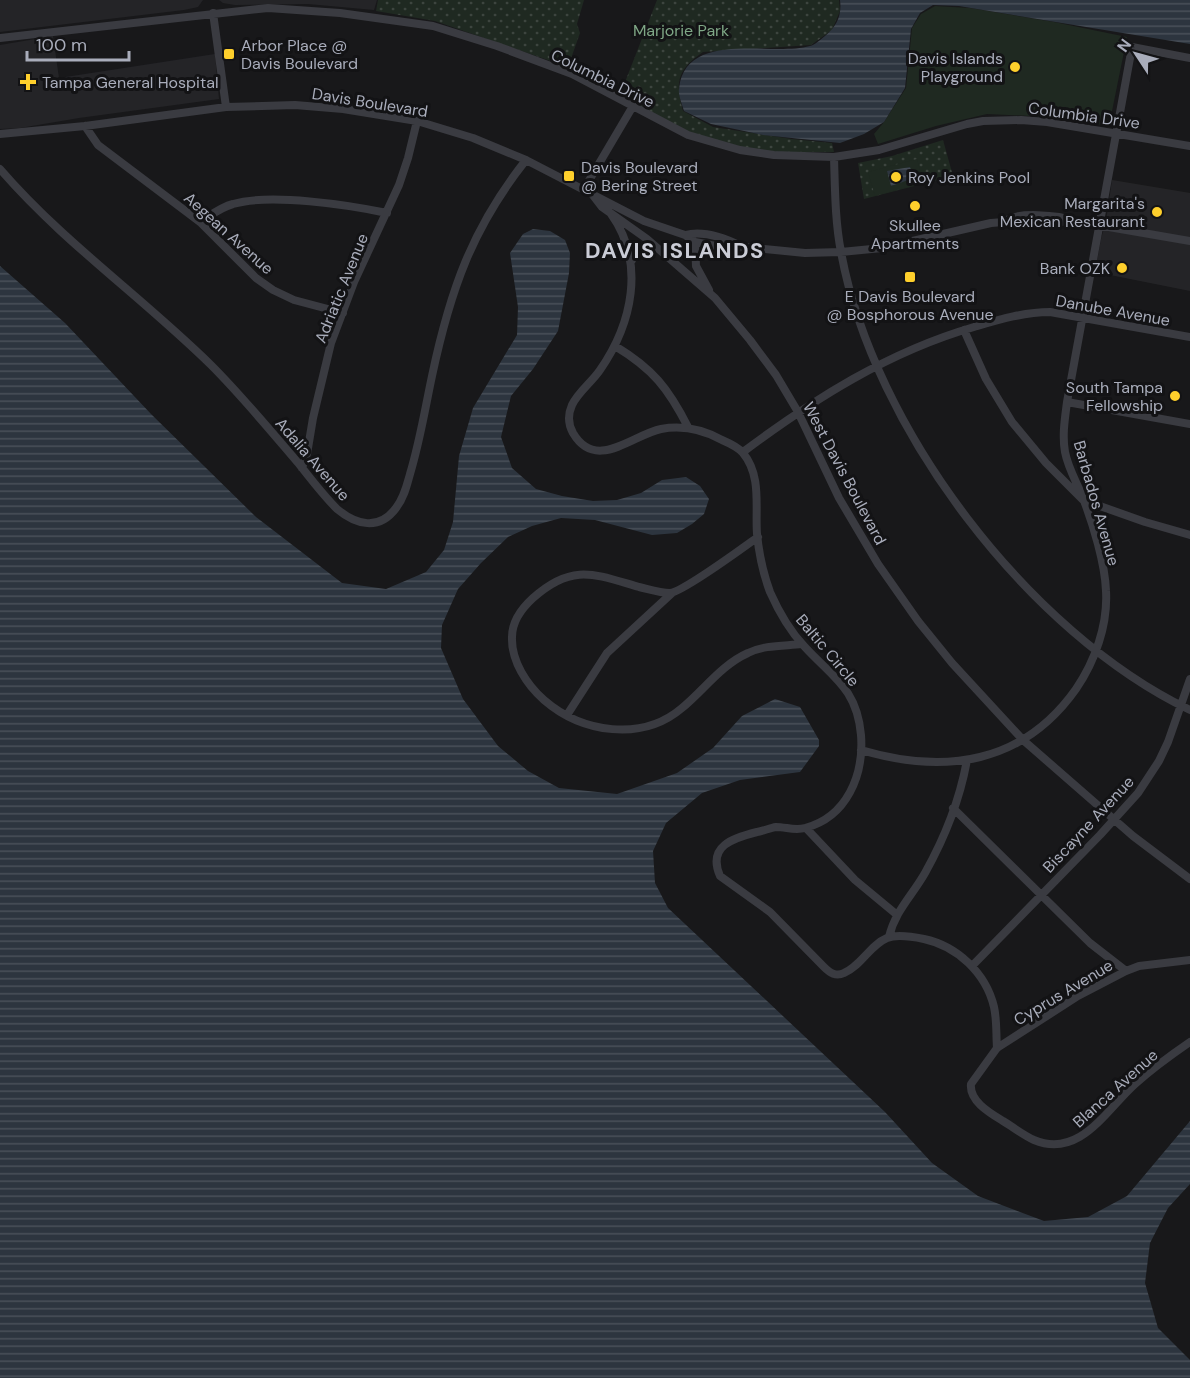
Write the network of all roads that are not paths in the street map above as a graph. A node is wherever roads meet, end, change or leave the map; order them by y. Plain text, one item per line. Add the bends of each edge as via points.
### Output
1 (213, 13) junction
2 (0, 38) edge
3 (1190, 58) edge
4 (633, 106) junction
5 (226, 108) junction
6 (417, 121) junction
7 (85, 126) junction
8 (1115, 132) junction
9 (0, 134) edge
10 (1190, 146) edge
11 (834, 157) junction
12 (526, 160) junction
13 (0, 169) edge
14 (588, 191) junction
15 (387, 213) junction
16 (611, 214) junction
17 (200, 222) junction
18 (1099, 225) junction
19 (685, 235) junction
20 (1190, 241) edge
21 (695, 242) junction
22 (745, 247) junction
23 (658, 248) junction
24 (841, 252) junction
25 (632, 261) junction
26 (715, 298) junction
27 (343, 313) junction
28 (1082, 316) junction
29 (964, 330) junction
30 (1190, 337) edge
31 (615, 346) junction
32 (877, 365) junction
33 (1067, 402) junction
34 (798, 412) junction
35 (1190, 424) edge
36 (688, 427) junction
37 (742, 452) junction
38 (302, 468) junction
39 (1083, 500) junction
40 (1190, 535) edge
41 (758, 537) junction
42 (672, 593) junction
43 (802, 644) junction
44 (1096, 651) junction
45 (1190, 679) edge
46 (1186, 708) edge
47 (567, 716) junction
48 (1023, 740) junction
49 (861, 750) junction
50 (967, 760) junction
51 (954, 808) junction
52 (1114, 820) junction
53 (806, 828) junction
54 (1190, 879) edge
55 (1041, 895) junction
56 (896, 914) junction
57 (889, 937) junction
58 (1190, 960) edge
59 (972, 966) junction
60 (1126, 971) junction
61 (1190, 1042) edge
62 (997, 1048) junction
63 (971, 1084) joint

1 - 2 street, Columbia Drive
1 - 4 street, Columbia Drive via 298,9 433,26 572,74
1 - 5 street
3 - 8 street, Barbados Avenue via 1132,47
4 - 11 street, Columbia Drive via 688,135 740,150
4 - 14 street
5 - 6 street, Davis Boulevard via 318,106
5 - 7 street, Davis Boulevard
6 - 12 street, Davis Boulevard
6 - 15 street, Adriatic Avenue
7 - 9 street, Davis Boulevard
7 - 17 street, Aegean Avenue via 98,144
8 - 10 street, Columbia Drive
8 - 11 street, Columbia Drive via 1047,122 983,120 879,150
8 - 18 street, Barbados Avenue
11 - 24 street
12 - 14 street, Davis Boulevard
12 - 38 street, Adalia Avenue via 493,205 465,262 438,346 416,453 397,507 383,519 356,522 325,497
13 - 38 street, Adalia Avenue via 74,244 211,365
14 - 16 street, West Davis Boulevard
14 - 19 street, Davis Boulevard via 644,221
15 - 17 street via 317,203 249,201 220,209
15 - 27 street, Adriatic Avenue
16 - 23 street, West Davis Boulevard
16 - 25 street via 624,234
17 - 27 street, Aegean Avenue via 273,290
18 - 20 street
18 - 24 street via 1074,221 1014,225 1004,222 882,248
18 - 28 street, Barbados Avenue
19 - 21 street
19 - 22 street via 696,232
21 - 22 street
21 - 26 street, West Davis Boulevard via 696,266
22 - 24 street
23 - 25 street via 640,247
23 - 26 street, West Davis Boulevard
24 - 32 street via 857,314
25 - 31 street via 629,304
26 - 34 street, West Davis Boulevard via 764,358
27 - 38 street, Adriatic Avenue via 324,372
28 - 29 street, Danube Avenue via 1033,312
28 - 30 street, Danube Avenue
28 - 33 street, Barbados Avenue
29 - 32 street, Danube Avenue
29 - 39 street via 986,379 1012,422
31 - 36 street via 658,378
31 - 36 street via 572,406 570,426 577,438 588,447 608,451 647,433
32 - 34 street, Danube Avenue
32 - 44 street via 920,449 966,517 1032,594
33 - 35 street
33 - 39 street, Barbados Avenue via 1065,452
34 - 37 street, Danube Avenue
34 - 48 street, West Davis Boulevard via 840,498 894,588 952,663
36 - 37 street
37 - 41 street, Baltic Circle via 758,490
39 - 40 street
39 - 44 street, Barbados Avenue via 1106,590
41 - 42 street
41 - 43 street, Baltic Circle via 770,591
42 - 47 street via 607,653
42 - 47 street via 584,573 547,588 526,605 513,626 513,653 534,690
43 - 47 street via 747,653 719,673 681,710 643,728 595,727
43 - 49 street, Baltic Circle via 841,682 855,706
44 - 46 street via 1134,679
44 - 48 street, Barbados Avenue via 1070,697 1054,716
45 - 46 street, Biscayne Avenue
46 - 52 street, Biscayne Avenue via 1143,786
48 - 50 street, Barbados Avenue
48 - 52 street, West Davis Boulevard
49 - 50 street, Barbados Avenue via 921,763
49 - 53 street, Baltic Circle via 854,783 841,807
50 - 51 street
51 - 55 street
51 - 56 street via 929,864
52 - 54 street, West Davis Boulevard
52 - 55 street, Biscayne Avenue
53 - 56 street via 855,880
53 - 57 street via 774,828 729,840 717,858 720,876 770,912 834,974 847,972
55 - 59 street, Biscayne Avenue
55 - 60 street via 1090,943
56 - 57 street
57 - 59 street via 938,942
58 - 60 street, Cyprus Avenue
59 - 62 street via 991,998
60 - 62 street, Cyprus Avenue via 1054,1010
61 - 63 street, Blanca Avenue via 1135,1084 1095,1126 1070,1143 1043,1143 1017,1130 977,1100 970,1091
62 - 63 street, Cyprus Avenue

